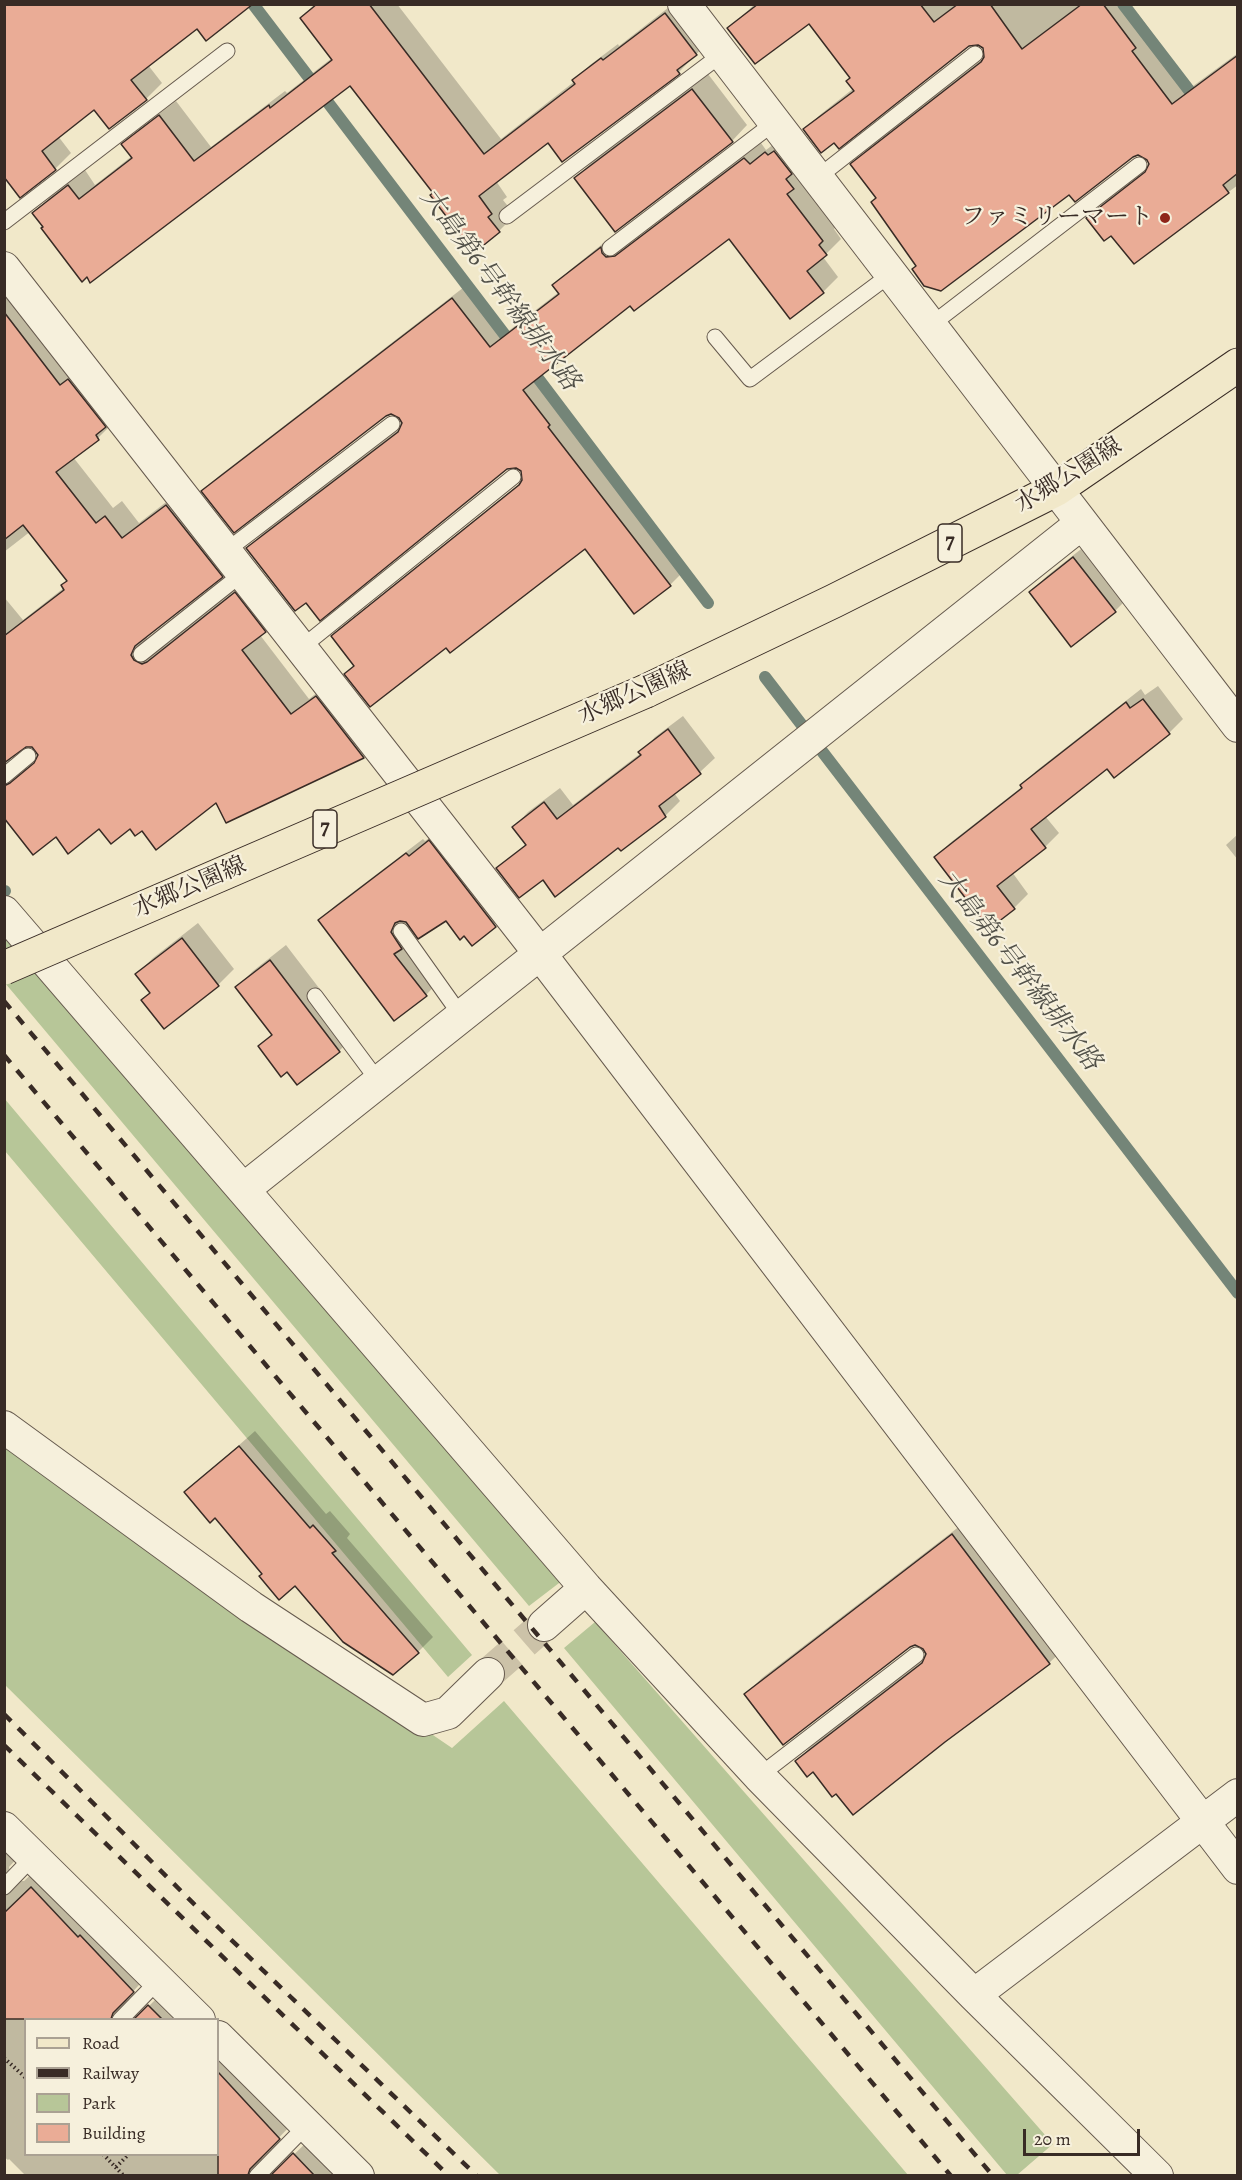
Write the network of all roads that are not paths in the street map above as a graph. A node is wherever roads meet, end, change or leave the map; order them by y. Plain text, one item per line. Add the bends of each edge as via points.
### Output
1 (684, 4) edge
2 (227, 51) dead end
3 (722, 54) junction
4 (975, 54) dead end
5 (775, 122) junction
6 (1138, 165) dead end
7 (817, 178) junction
8 (507, 216) dead end
9 (4, 222) edge
10 (610, 248) dead end
11 (4, 268) edge
12 (891, 274) junction
13 (931, 326) junction
14 (715, 337) dead end
15 (1238, 365) edge
16 (392, 424) dead end
17 (513, 477) dead end
18 (1057, 489) junction
19 (1082, 523) junction
20 (234, 562) junction
21 (301, 648) junction
22 (141, 654) dead end
23 (1238, 726) edge
24 (28, 756) dead end
25 (4, 776) edge
26 (4, 912) edge
27 (401, 931) dead end
28 (541, 955) junction
29 (4, 968) edge
30 (315, 996) dead end
31 (462, 1017) junction
32 (379, 1082) junction
33 (244, 1189) junction
34 (4, 1427) edge
35 (586, 1588) junction
36 (544, 1625) tunnel mouth
37 (916, 1655) dead end
38 (488, 1674) tunnel mouth
39 (759, 1776) junction
40 (1238, 1794) edge
41 (1202, 1822) junction
42 (4, 1828) edge
43 (34, 1856) junction
44 (1238, 1868) edge
45 (4, 1887) edge
46 (159, 1980) junction
47 (974, 1995) junction
48 (121, 2018) edge
49 (198, 2018) edge
50 (219, 2038) edge
51 (307, 2125) junction
52 (257, 2175) edge
53 (358, 2175) edge
54 (1157, 2175) edge

1 - 3 street
2 - 9 lane
3 - 5 street
3 - 8 lane
4 - 7 lane
5 - 7 street
5 - 10 lane
6 - 13 lane
7 - 12 street
11 - 20 street
12 - 13 street
12 - 14 lane via 750,379
13 - 18 street
15 - 18 main road, 水郷公園線 / 7
16 - 20 lane
17 - 21 lane
18 - 19 street
18 - 29 main road, 水郷公園線 / 7, bridge via 646,691
19 - 23 street
19 - 28 street
20 - 21 street
20 - 22 lane
21 - 28 street
24 - 25 lane
26 - 33 street
27 - 31 lane
28 - 31 street
28 - 41 street
30 - 32 lane
31 - 32 street
32 - 33 street
33 - 35 street
34 - 38 street via 251,1607 423,1720 448,1713
35 - 36 street
35 - 39 street
37 - 39 lane
39 - 47 street
40 - 41 street
41 - 44 street
41 - 47 street
42 - 43 street
43 - 45 lane
43 - 46 street
46 - 48 lane
46 - 49 street
47 - 54 street
50 - 51 street
51 - 52 lane
51 - 53 street

